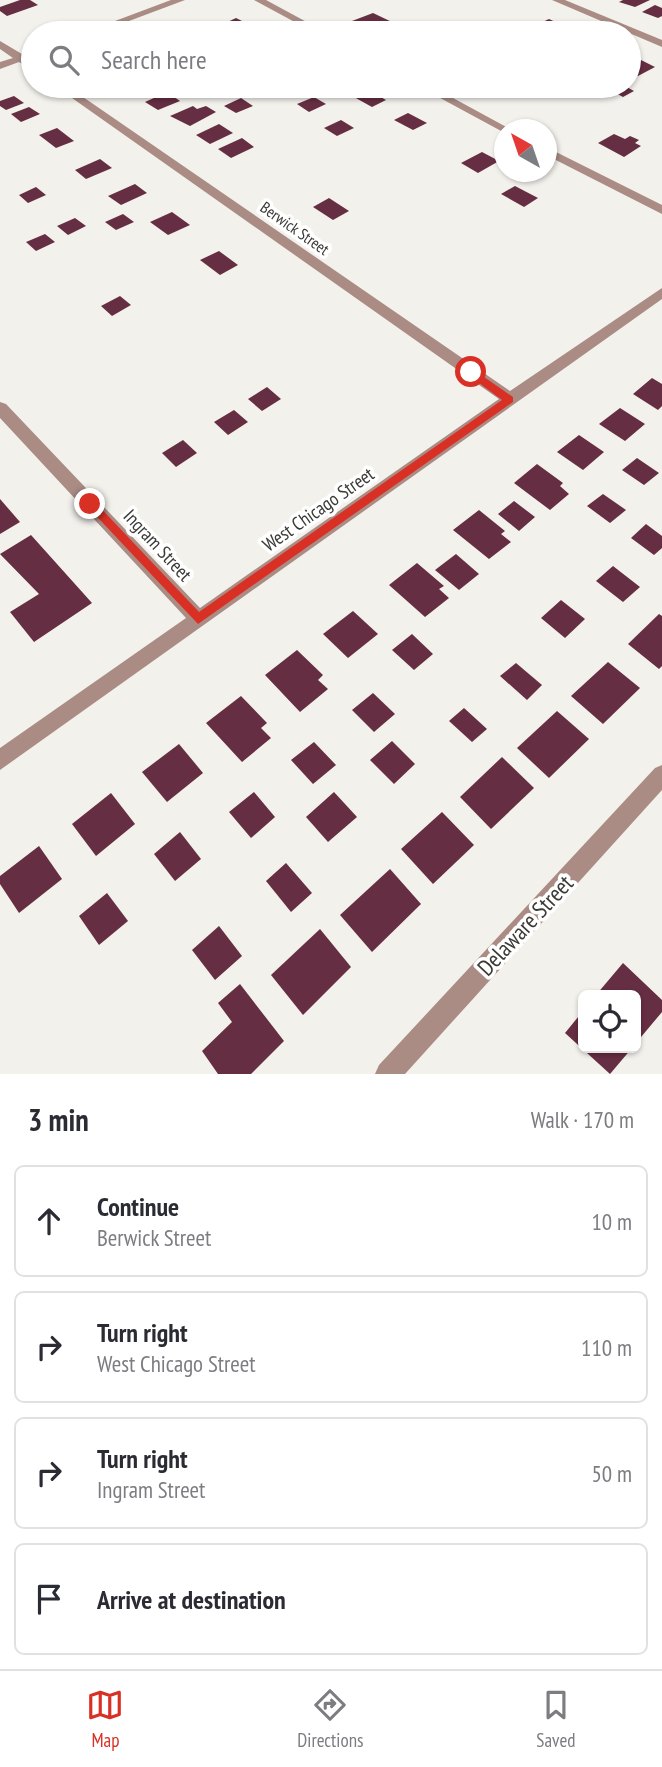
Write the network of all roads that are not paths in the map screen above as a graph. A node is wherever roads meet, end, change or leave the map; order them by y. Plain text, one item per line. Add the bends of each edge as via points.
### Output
1 (180, 0) edge
2 (259, 0) edge
3 (557, 0) edge
4 (121, 21) edge
5 (299, 21) edge
6 (607, 21) edge
7 (641, 35) edge
8 (0, 44) edge
9 (662, 44) edge
10 (20, 58) joint
11 (0, 65) edge
12 (77, 98) edge
13 (446, 98) edge
14 (494, 123) edge
15 (557, 155) edge
16 (662, 210) edge
17 (662, 292) edge
18 (510, 400) junction
19 (0, 408) edge
20 (198, 619) junction
21 (0, 761) edge
22 (662, 775) edge
23 (388, 1074) edge

1 - 4 street
2 - 5 street
3 - 6 street
7 - 9 street
8 - 10 street
10 - 11 street
12 - 18 street, Berwick Street
13 - 14 street
15 - 16 street
17 - 18 street, West Chicago Street
18 - 20 street, West Chicago Street
19 - 20 street, Ingram Street
20 - 21 street, West Chicago Street
22 - 23 street, Delaware Street

